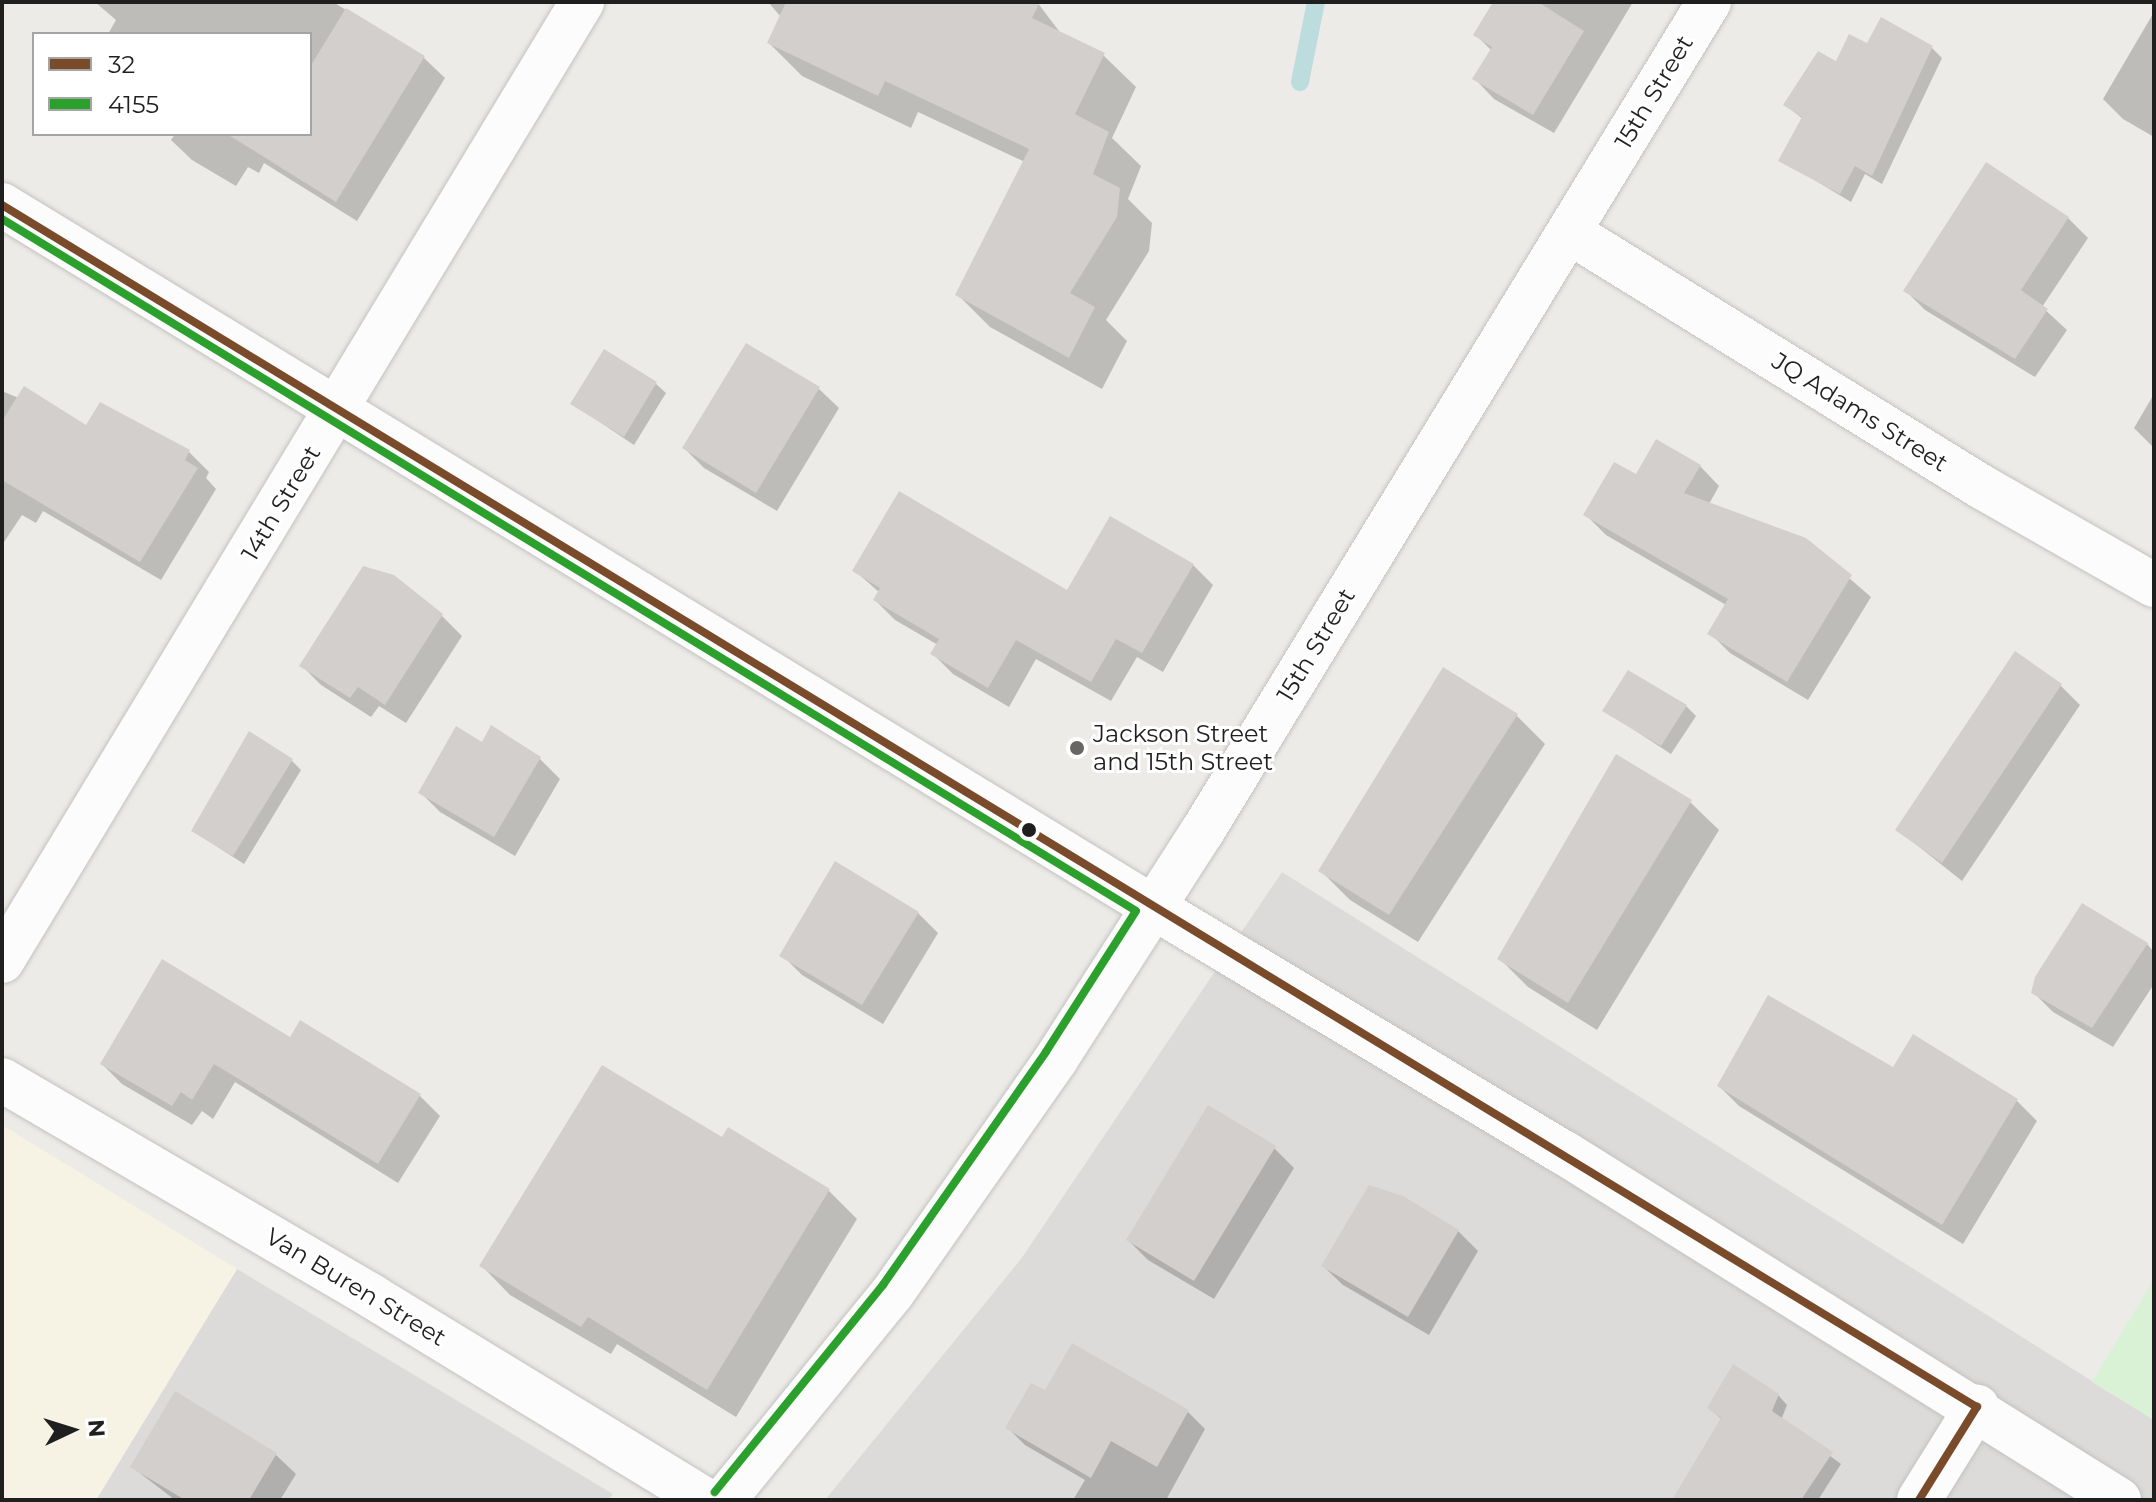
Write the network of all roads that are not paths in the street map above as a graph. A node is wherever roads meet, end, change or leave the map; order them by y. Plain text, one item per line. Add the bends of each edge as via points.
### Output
1 (582, 2) edge
2 (1709, 2) edge
3 (2, 205) edge
4 (1569, 232) junction
5 (337, 411) junction
6 (2154, 585) edge
7 (1153, 907) junction
8 (2, 961) edge
9 (2, 1080) edge
10 (1977, 1407) junction
11 (706, 1500) edge
12 (724, 1500) edge
13 (1919, 1500) edge
14 (2119, 1500) edge

1 - 5 street, 14th Street
2 - 4 street, 15th Street
3 - 5 street
4 - 6 street, JQ Adams Street via 1982,487
4 - 7 street, 15th Street
5 - 7 street
5 - 8 street, 14th Street
7 - 10 street
7 - 12 street, 15th Street via 1056,1059 893,1292
9 - 11 street, Van Buren Street
10 - 13 street
10 - 14 street

